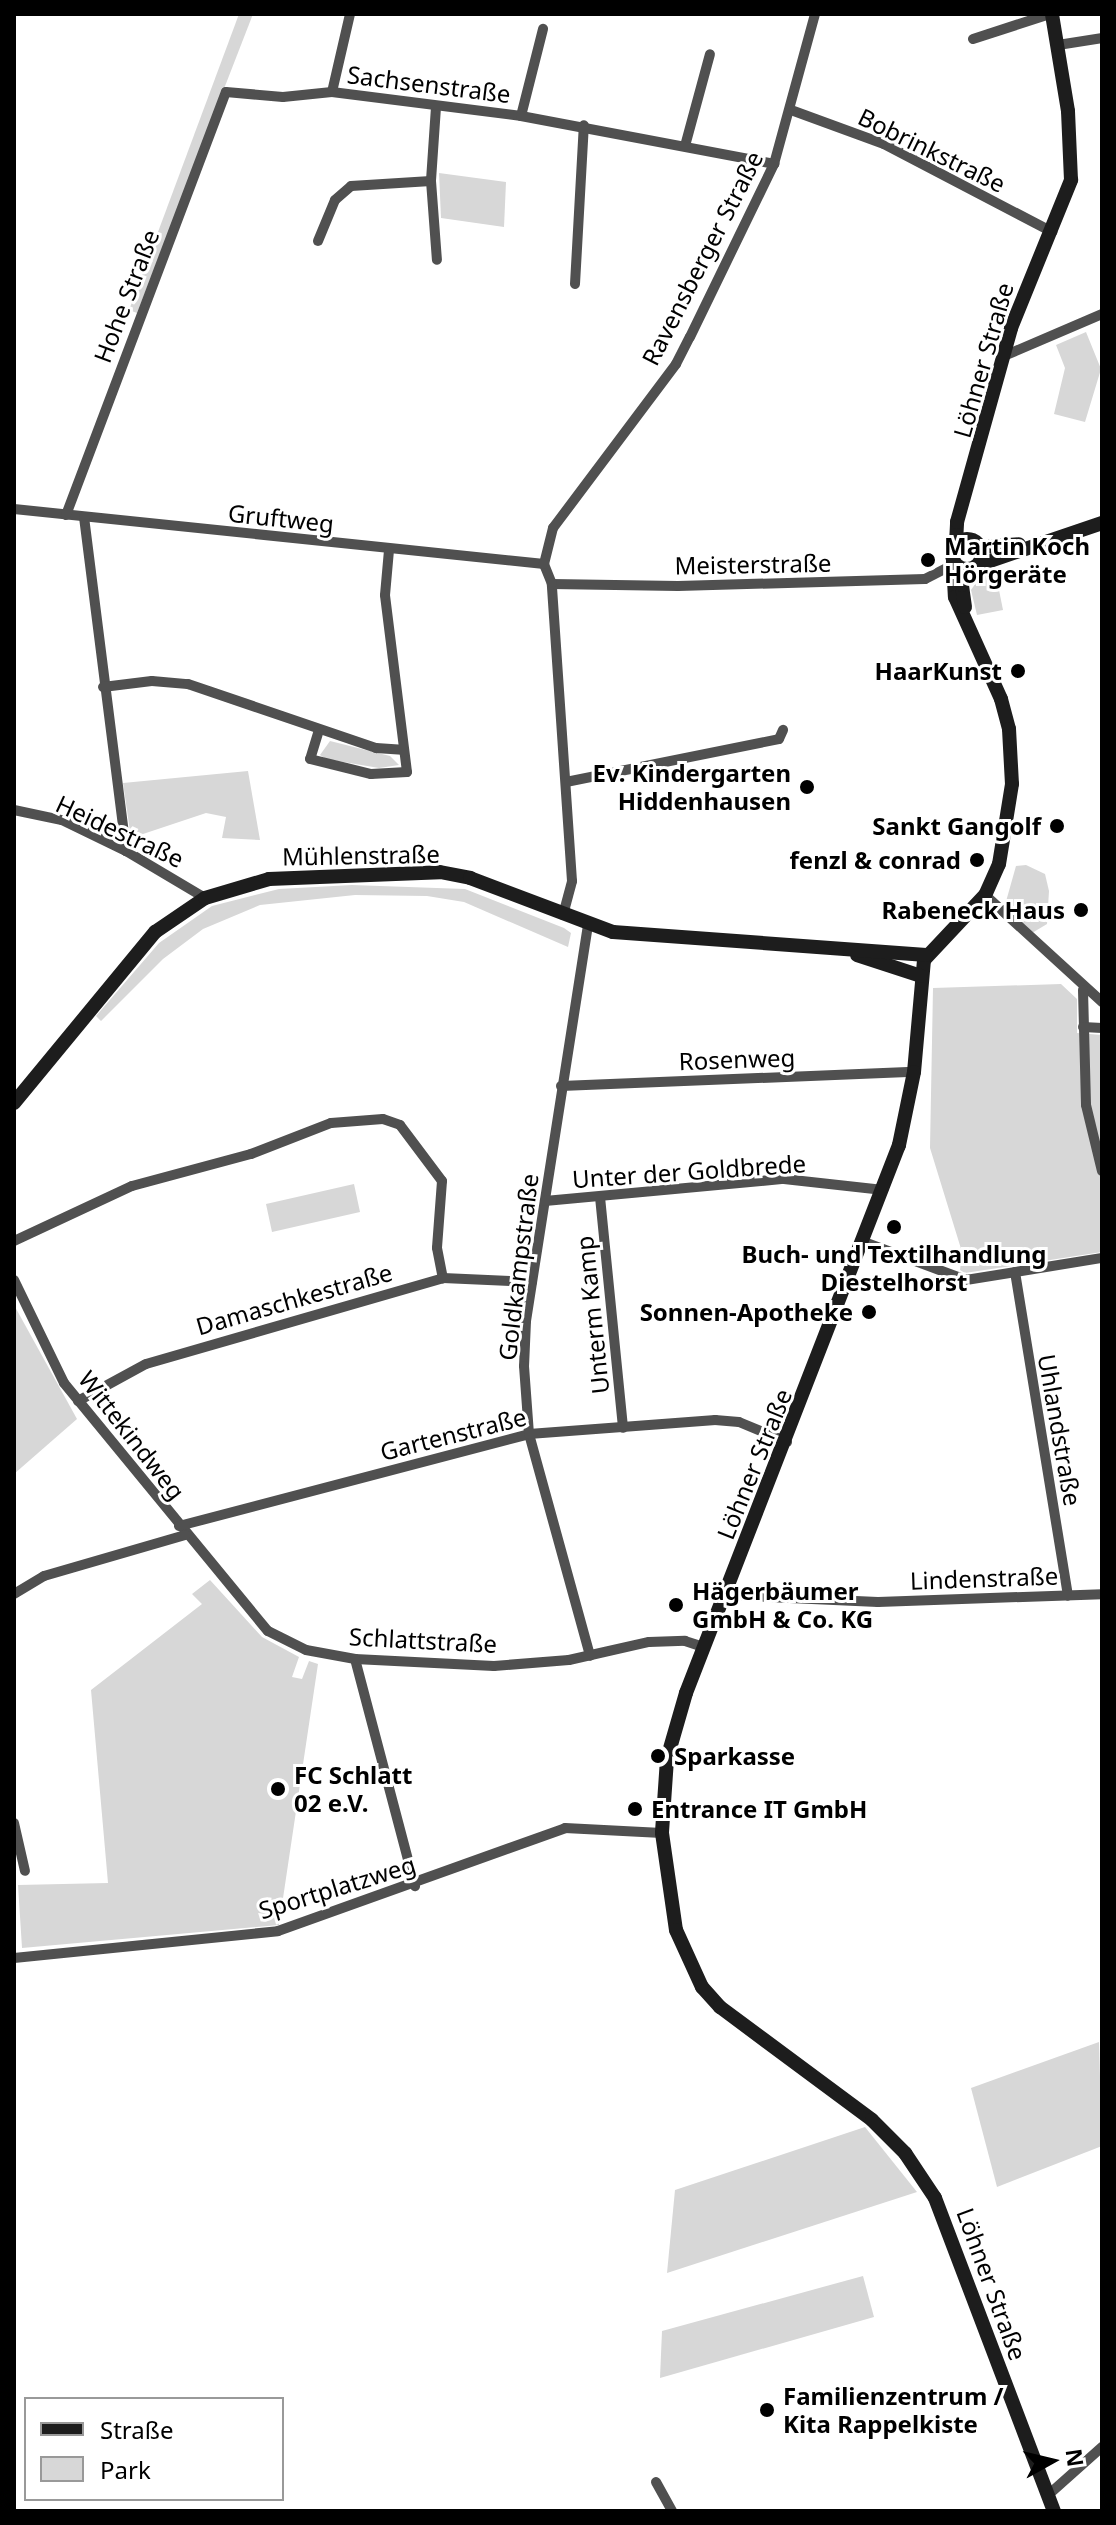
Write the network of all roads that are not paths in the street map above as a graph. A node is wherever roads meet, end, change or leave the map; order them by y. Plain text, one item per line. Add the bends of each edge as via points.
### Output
1 (350, 14) edge
2 (815, 14) edge
3 (1051, 14) edge
4 (543, 29) dead end
5 (1102, 38) edge
6 (973, 39) dead end
7 (1058, 45) junction
8 (710, 54) dead end
9 (226, 92) joint
10 (332, 92) junction
11 (436, 107) junction
12 (791, 110) junction
13 (521, 116) junction
14 (584, 125) junction
15 (685, 146) junction
16 (774, 164) junction
17 (431, 181) junction
18 (1052, 232) junction
19 (318, 241) dead end
20 (437, 260) dead end
21 (575, 284) dead end
22 (1102, 314) edge
23 (1004, 356) junction
24 (14, 509) edge
25 (66, 515) junction
26 (84, 517) junction
27 (1102, 523) edge
28 (969, 543) junction
29 (1032, 543) junction
30 (389, 550) junction
31 (952, 563) junction
32 (544, 564) junction
33 (973, 568) junction
34 (552, 584) junction
35 (969, 627) junction
36 (103, 687) junction
37 (319, 730) junction
38 (783, 730) dead end
39 (402, 750) junction
40 (566, 782) junction
41 (14, 810) edge
42 (126, 851) junction
43 (985, 895) junction
44 (205, 898) junction
45 (563, 915) junction
46 (588, 925) junction
47 (841, 951) junction
48 (926, 955) junction
49 (921, 976) junction
50 (1083, 990) junction
51 (1102, 1002) edge
52 (1083, 1027) junction
53 (1102, 1028) edge
54 (914, 1072) junction
55 (561, 1086) junction
56 (14, 1103) edge
57 (1102, 1171) edge
58 (883, 1190) junction
59 (600, 1197) junction
60 (545, 1201) junction
61 (14, 1241) edge
62 (864, 1242) junction
63 (1102, 1258) edge
64 (1015, 1272) junction
65 (443, 1278) junction
66 (14, 1280) edge
67 (532, 1282) junction
68 (78, 1401) junction
69 (623, 1428) junction
70 (529, 1434) junction
71 (787, 1442) junction
72 (182, 1531) junction
73 (14, 1594) edge
74 (1102, 1594) edge
75 (724, 1595) junction
76 (1068, 1596) junction
77 (703, 1647) junction
78 (590, 1656) junction
79 (355, 1659) junction
80 (14, 1823) edge
81 (662, 1833) junction
82 (25, 1871) dead end
83 (415, 1886) junction
84 (14, 1958) edge
85 (1102, 2447) edge
86 (656, 2482) dead end
87 (1047, 2496) junction
88 (672, 2511) edge
89 (1054, 2511) edge

1 - 10 street, Sachsenstraße
2 - 12 street, Ravensberger Straße
3 - 6 street
3 - 7 main road, Löhner Straße
4 - 13 street, Sachsenstraße
5 - 7 street
7 - 18 main road, Löhner Straße via 1072,158 1071,180
8 - 15 street
9 - 10 street, Sachsenstraße via 283,97
9 - 25 street, Hohe Straße
10 - 11 street, Sachsenstraße
11 - 13 street, Sachsenstraße
11 - 17 street
12 - 16 street, Ravensberger Straße
12 - 18 street, Bobrinkstraße via 884,144
13 - 14 street, Sachsenstraße
14 - 15 street, Sachsenstraße
14 - 21 street
15 - 16 street, Sachsenstraße
16 - 32 street, Ravensberger Straße via 676,364 564,508
17 - 19 street via 351,186 335,200
17 - 20 street
18 - 23 main road, Löhner Straße via 1022,294
22 - 23 street
23 - 28 main road, Löhner Straße via 970,487 965,523
24 - 25 street, Gruftweg
25 - 26 street, Gruftweg
26 - 30 street, Gruftweg
26 - 36 street
27 - 29 main road
28 - 29 main road
28 - 31 main road
28 - 33 main road
29 - 33 main road
30 - 32 street, Gruftweg
30 - 39 street via 385,595
31 - 33 main road
31 - 34 street, Meisterstraße via 925,579
31 - 35 main road via 955,597
32 - 34 street
33 - 35 main road via 962,585
34 - 40 street
35 - 43 main road via 1001,699 1012,756 1005,833
36 - 37 street via 152,681 188,684
36 - 42 street
37 - 39 street via 376,748
37 - 39 street via 310,759 346,770 407,772
38 - 40 street via 779,739
40 - 45 street via 572,881
41 - 42 street, Heidestraße via 62,820
42 - 44 street, Heidestraße
43 - 48 main road
43 - 50 street
44 - 45 main road, Mühlenstraße via 286,876 440,872 470,878
44 - 56 main road, Mühlenstraße via 155,932
45 - 46 main road, Mühlenstraße
46 - 47 main road, Mühlenstraße via 683,941
46 - 55 street, Goldkampstraße
47 - 48 main road, Mühlenstraße
47 - 49 main road, Mühlenstraße
48 - 49 main road, Löhner Straße
49 - 54 main road, Löhner Straße
50 - 51 street
50 - 52 street
52 - 53 street
52 - 57 street via 1086,1105
54 - 55 street, Rosenweg
54 - 58 main road, Löhner Straße
55 - 60 street, Goldkampstraße
58 - 59 street, Unter der Goldbrede via 784,1179
58 - 62 main road, Löhner Straße
59 - 60 street, Unter der Goldbrede
59 - 69 street, Unterm Kamp
60 - 67 street, Goldkampstraße
61 - 65 street via 132,1186 251,1154 331,1123 383,1119 400,1125 442,1181 437,1248
62 - 64 street via 966,1280
62 - 71 main road, Löhner Straße
63 - 64 street
64 - 76 street, Uhlandstraße
65 - 67 street, Damaschkestraße
65 - 68 street, Damaschkestraße via 146,1364
66 - 68 street, Wittekindweg
67 - 70 street, Goldkampstraße via 524,1366
68 - 72 street, Wittekindweg
69 - 70 street, Gartenstraße
69 - 71 street, Gartenstraße via 739,1422
70 - 72 street, Gartenstraße
70 - 78 street, Goldkampstraße
71 - 75 main road, Löhner Straße
72 - 73 street via 44,1576
72 - 79 street, Schlattstraße via 268,1631 306,1650
74 - 76 street, Lindenstraße
75 - 76 street, Lindenstraße via 878,1602
75 - 77 main road, Löhner Straße
77 - 78 street, Schlattstraße via 685,1641 649,1642
77 - 81 main road, Löhner Straße via 667,1759
78 - 79 street, Schlattstraße via 494,1666
79 - 83 street
80 - 82 street
81 - 83 street, Sportplatzweg via 565,1828
81 - 87 main road, Löhner Straße via 676,1930 702,1987 720,2007 872,2120 905,2153 935,2198
83 - 84 street, Sportplatzweg via 278,1931
85 - 87 street
86 - 88 street
87 - 89 main road, Löhner Straße

